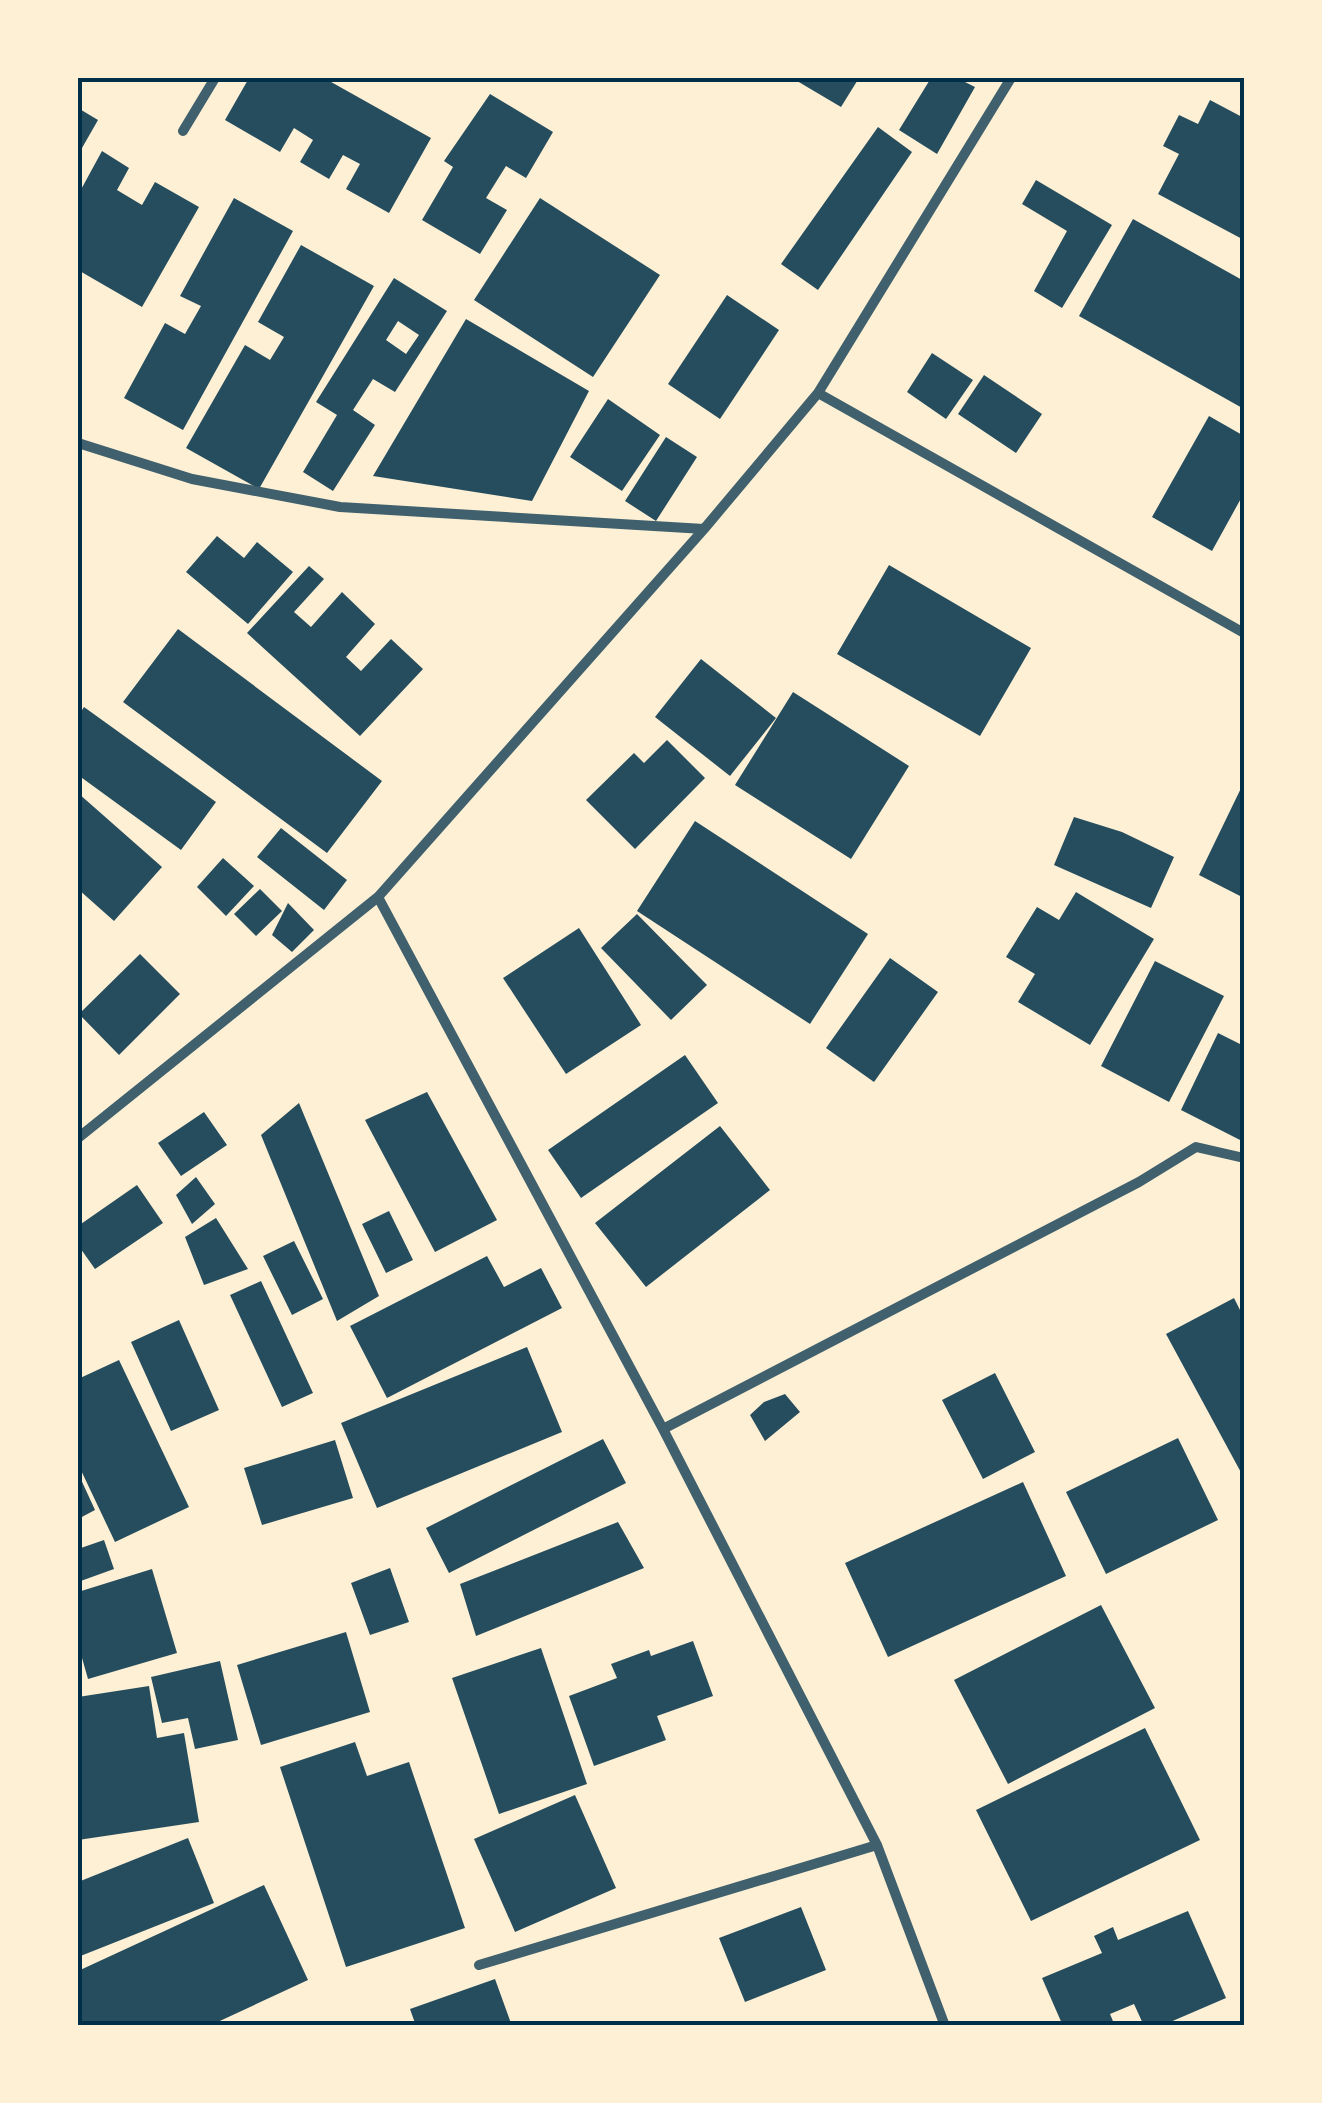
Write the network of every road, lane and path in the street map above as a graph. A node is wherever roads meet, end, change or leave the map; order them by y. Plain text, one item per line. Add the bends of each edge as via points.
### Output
1 (216, 78) edge
2 (1011, 78) edge
3 (183, 131) dead end
4 (818, 393) junction
5 (78, 443) edge
6 (704, 529) junction
7 (1244, 633) edge
8 (378, 897) junction
9 (78, 1138) edge
10 (1244, 1158) edge
11 (664, 1428) junction
12 (878, 1845) junction
13 (479, 1965) dead end
14 (944, 2026) edge

1 - 3 street
2 - 4 street
4 - 6 street
4 - 7 street
5 - 6 street via 192,479 340,507
6 - 8 street
8 - 9 street
8 - 11 street
10 - 11 street via 1196,1148
11 - 12 street
12 - 13 street
12 - 14 street

